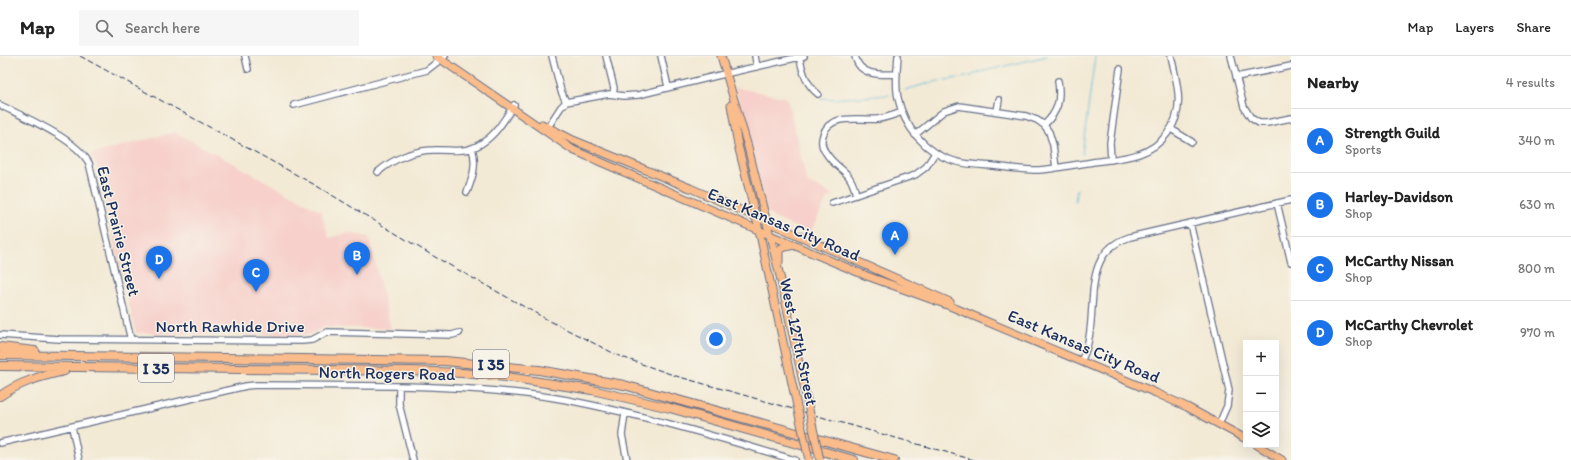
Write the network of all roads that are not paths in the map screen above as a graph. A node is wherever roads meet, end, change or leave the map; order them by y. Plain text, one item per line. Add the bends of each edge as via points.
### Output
1 (245, 56) edge
2 (552, 56) edge
3 (606, 56) edge
4 (660, 56) edge
5 (720, 56) edge
6 (755, 56) edge
7 (801, 56) edge
8 (855, 56) edge
9 (898, 56) edge
10 (1171, 56) edge
11 (1232, 56) edge
12 (442, 57) edge
13 (1291, 66) edge
14 (757, 67) junction
15 (248, 69) dead end
16 (1120, 69) dead end
17 (725, 74) junction
18 (897, 74) junction
19 (1236, 77) junction
20 (1058, 81) dead end
21 (668, 88) junction
22 (613, 94) junction
23 (818, 94) dead end
24 (999, 100) dead end
25 (566, 102) junction
26 (0, 105) edge
27 (294, 106) dead end
28 (513, 107) junction
29 (997, 111) junction
30 (902, 112) junction
31 (1291, 118) edge
32 (1044, 125) junction
33 (1171, 129) junction
34 (546, 130) junction
35 (915, 135) junction
36 (1192, 142) dead end
37 (472, 148) junction
38 (935, 153) junction
39 (1111, 160) junction
40 (1056, 168) junction
41 (378, 172) dead end
42 (467, 192) dead end
43 (856, 194) junction
44 (751, 195) junction
45 (1291, 200) edge
46 (832, 203) dead end
47 (1277, 203) junction
48 (734, 206) junction
49 (755, 216) junction
50 (766, 221) junction
51 (1190, 223) junction
52 (759, 230) junction
53 (770, 235) junction
54 (794, 245) junction
55 (1291, 262) edge
56 (780, 276) junction
57 (459, 333) dead end
58 (0, 336) edge
59 (131, 340) junction
60 (0, 347) edge
61 (0, 355) edge
62 (77, 356) junction
63 (1082, 359) junction
64 (0, 366) edge
65 (80, 367) junction
66 (399, 386) junction
67 (0, 396) edge
68 (625, 413) junction
69 (1220, 422) junction
70 (72, 427) junction
71 (1243, 433) edge
72 (1243, 437) edge
73 (0, 444) edge
74 (1263, 448) edge
75 (1271, 448) edge
76 (79, 460) edge
77 (413, 460) edge
78 (627, 460) edge
79 (795, 460) edge
80 (810, 460) edge
81 (820, 460) edge
82 (854, 460) edge
83 (894, 460) edge
84 (1282, 460) edge
85 (1289, 460) edge

1 - 15 street
2 - 25 street
3 - 22 street via 614,88
4 - 21 street
5 - 17 main road
6 - 14 street
7 - 14 street
7 - 23 street via 805,79
8 - 18 street via 860,68 866,72
9 - 18 street
10 - 33 street via 1180,98
11 - 19 street
12 - 27 street via 427,70
12 - 28 main road, East Kansas City Road
13 - 19 street
14 - 17 street
16 - 39 street via 1110,143
17 - 21 street
17 - 44 main road, West 127th Street via 738,145
17 - 50 main road, West 127th Street via 748,147
18 - 30 street via 896,89
19 - 31 street via 1244,108 1250,118 1259,123 1267,123
20 - 32 street via 1059,104 1054,115
21 - 22 street via 634,96
22 - 25 street
24 - 29 street
25 - 34 street
26 - 59 street, East Prairie Street via 73,144 84,154 91,169
28 - 34 main road, East Kansas City Road
28 - 37 street via 490,137
29 - 32 street via 1031,117
29 - 35 street via 955,107 944,111
30 - 35 street
30 - 43 street via 880,119 841,120 825,130 822,141 824,151 849,175
32 - 40 street via 1052,138
33 - 36 street
33 - 39 street via 1150,150
34 - 48 main road, East Kansas City Road
34 - 52 main road, East Kansas City Road via 573,150
35 - 38 street
37 - 41 street via 456,152 433,150 406,156
37 - 42 street via 474,171
38 - 40 street via 952,161 971,164 1031,170
38 - 43 street via 926,167 915,175
39 - 40 street
43 - 46 street
44 - 48 main road via 746,204
44 - 49 main road, West 127th Street
45 - 47 street
47 - 51 street
47 - 55 street
48 - 49 main road, East Kansas City Road
49 - 50 main road, East Kansas City Road
49 - 52 main road, West 127th Street
50 - 53 main road, West 127th Street
50 - 63 main road, East Kansas City Road
51 - 63 street via 1124,239 1104,254 1096,272 1088,343
51 - 69 street via 1229,390 1227,406
52 - 53 main road, East Kansas City Road
52 - 80 main road, West 127th Street, bridge
53 - 54 main road, East Kansas City Road
53 - 56 main road, West 127th Street
54 - 56 main road via 782,247 779,252
54 - 63 main road, East Kansas City Road
56 - 81 main road, West 127th Street, bridge
57 - 59 street, North Rawhide Drive via 452,335 327,332 312,340 302,341
58 - 59 street, North Rawhide Drive
60 - 62 highway
61 - 62 highway, I 35
62 - 83 highway, I 35 via 445,361 539,370 644,390
63 - 69 main road, East Kansas City Road
64 - 65 highway, I 35
65 - 67 highway via 30,380 14,386
65 - 82 highway, I 35 via 418,371 507,376 569,385 635,399
66 - 68 street, North Rogers Road via 514,393 566,400
66 - 70 street, North Rogers Road via 246,386
66 - 77 street via 398,399
68 - 78 street via 622,435
68 - 79 street, North Rogers Road
69 - 71 main road, East Kansas City Road
69 - 72 main road, East Kansas City Road
70 - 73 street, North Rogers Road
70 - 76 street
74 - 84 main road
75 - 85 main road

